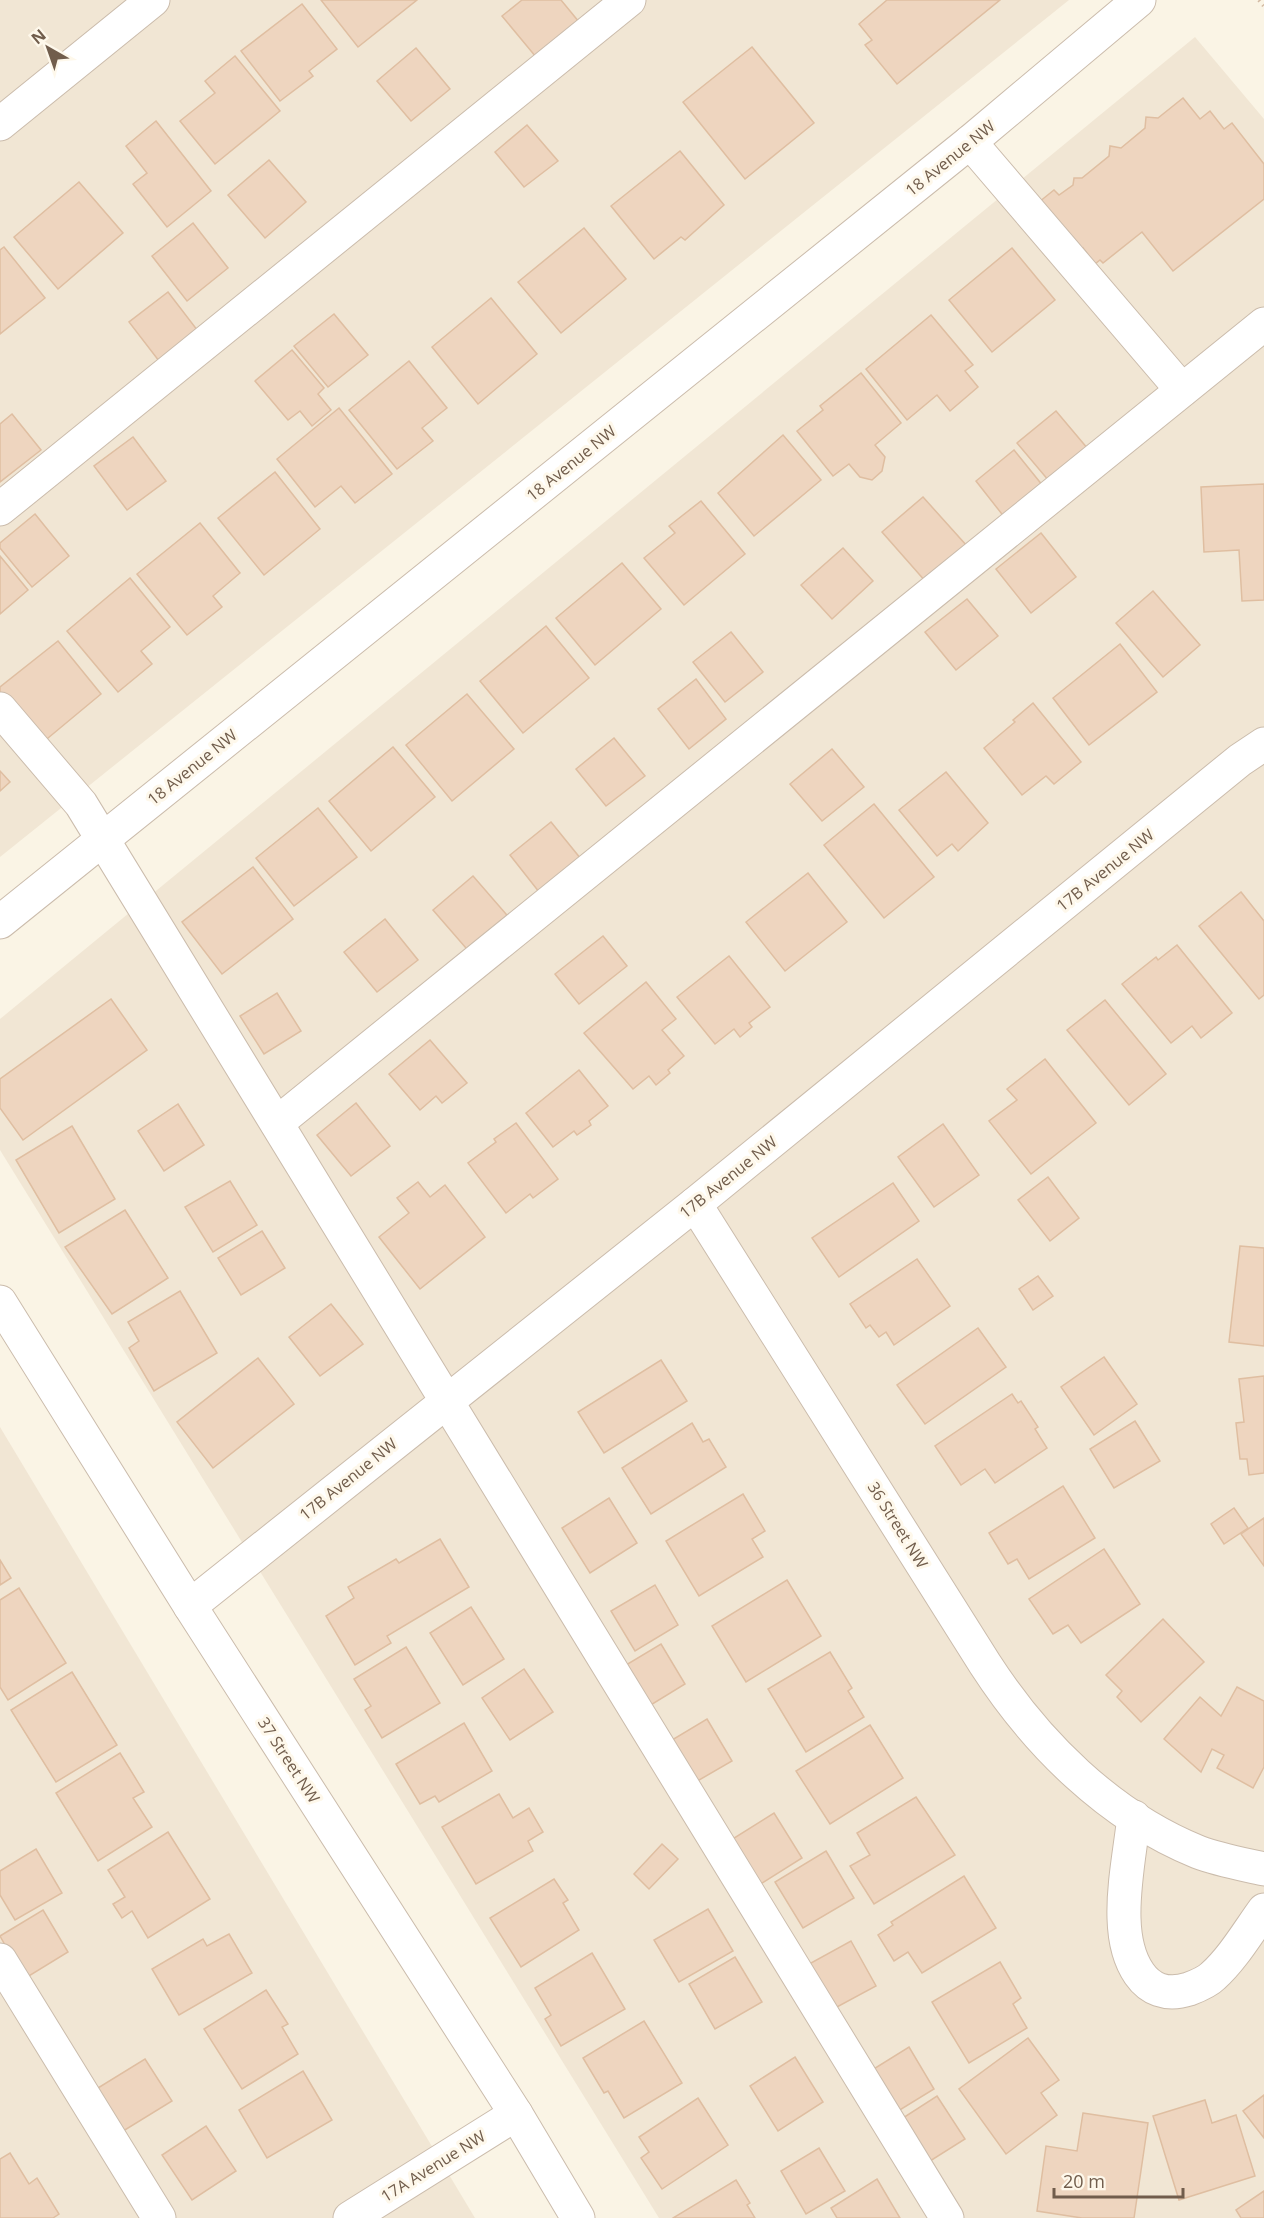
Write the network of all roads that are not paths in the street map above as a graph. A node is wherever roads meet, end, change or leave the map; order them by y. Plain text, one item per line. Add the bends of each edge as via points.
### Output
1 (153, 0) edge
2 (629, 0) edge
3 (1139, 0) edge
4 (0, 124) edge
5 (970, 142) junction
6 (1264, 324) edge
7 (1182, 390) junction
8 (0, 509) edge
9 (0, 709) edge
10 (1264, 744) edge
11 (102, 840) junction
12 (0, 922) edge
13 (277, 1124) junction
14 (695, 1204) junction
15 (0, 1302) edge
16 (447, 1400) junction
17 (190, 1606) junction
18 (1134, 1817) junction
19 (1264, 1869) edge
20 (1264, 1910) edge
21 (0, 1960) edge
22 (516, 2114) junction
23 (159, 2218) edge
24 (350, 2218) edge
25 (578, 2218) edge
26 (946, 2218) edge

1 - 4 street
2 - 8 street
3 - 5 street, 18 Avenue NW
5 - 7 street
5 - 11 street, 18 Avenue NW
6 - 7 street
7 - 13 street
9 - 11 street via 81,804
10 - 14 street, 17B Avenue NW
11 - 12 street, 18 Avenue NW
11 - 13 street
13 - 16 street
14 - 16 street, 17B Avenue NW
14 - 18 street, 36 Street NW via 1003,1692 1048,1748
15 - 17 street, 37 Street NW
16 - 17 street, 17B Avenue NW
16 - 26 street
17 - 22 street, 37 Street NW
18 - 19 street, 36 Street NW via 1198,1852
18 - 20 street via 1125,1892 1126,1939 1140,1976 1156,1989 1173,1994 1212,1977
21 - 23 street
22 - 24 street, 17A Avenue NW
22 - 25 street, 37 Street NW

